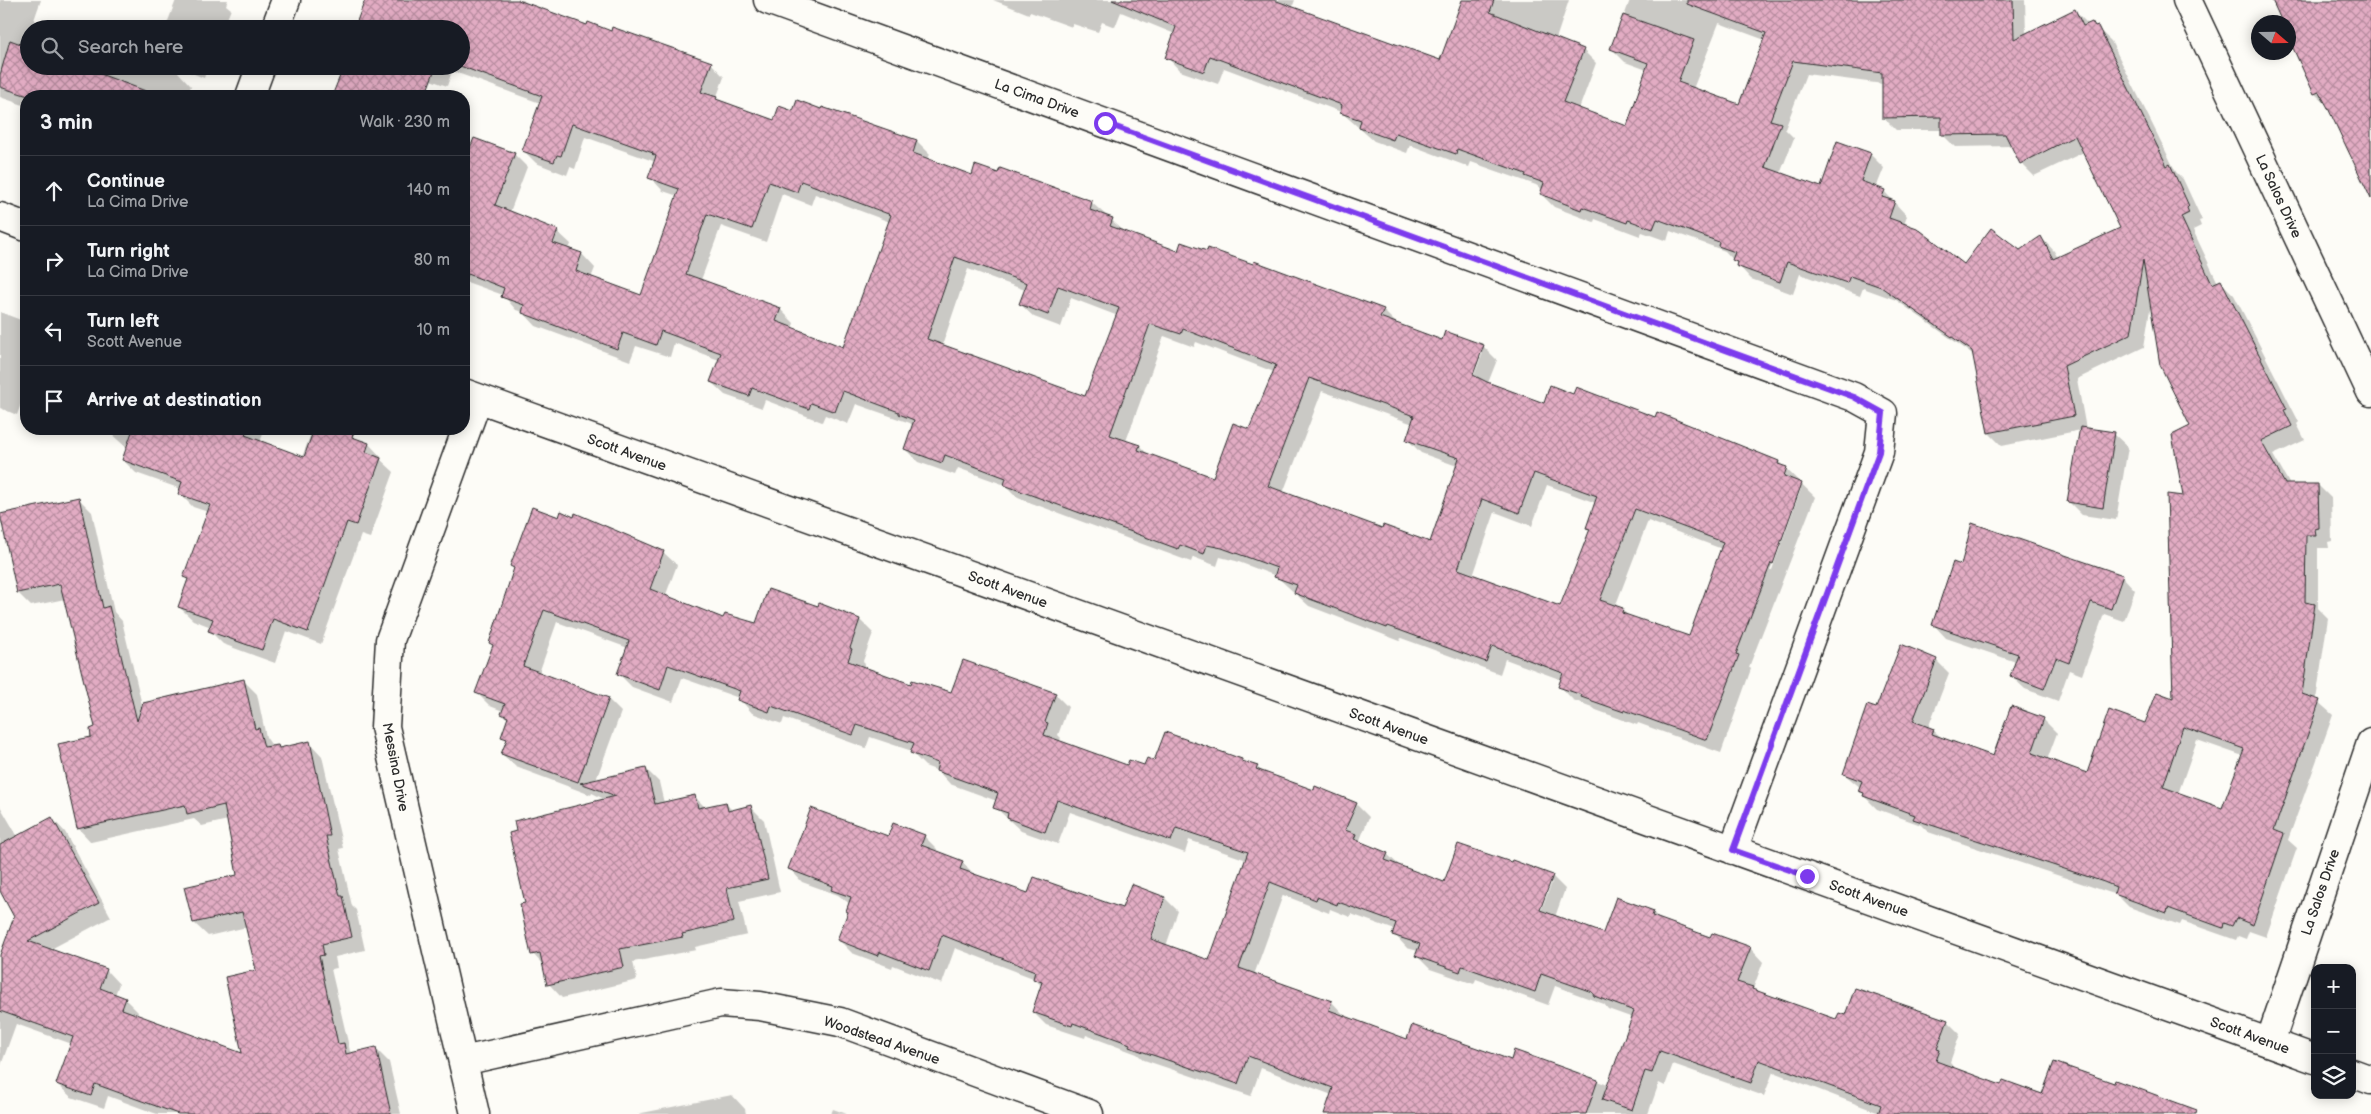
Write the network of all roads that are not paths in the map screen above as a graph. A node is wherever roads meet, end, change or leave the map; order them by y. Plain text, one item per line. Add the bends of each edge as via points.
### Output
1 (286, 0) edge
2 (768, 0) edge
3 (2187, 0) edge
4 (278, 20) edge
5 (258, 75) edge
6 (252, 90) edge
7 (0, 217) edge
8 (20, 225) edge
9 (2371, 392) edge
10 (471, 395) edge
11 (458, 435) edge
12 (2371, 743) edge
13 (1733, 850) junction
14 (2270, 1042) junction
15 (2311, 1057) edge
16 (463, 1061) junction
17 (2356, 1074) edge
18 (2371, 1080) edge
19 (476, 1114) edge
20 (1089, 1114) edge

1 - 4 street
2 - 13 street, La Cima Drive via 1844,393 1883,413 1879,452
3 - 9 street, La Salos Drive
5 - 6 street
7 - 8 street
10 - 13 street, Scott Avenue
11 - 16 street, Messina Drive via 390,640 385,728
12 - 14 street, La Salos Drive
13 - 14 street, Scott Avenue
14 - 15 street, Scott Avenue
16 - 19 street, Messina Drive
16 - 20 street, Woodstead Avenue via 721,1003 760,1006 840,1022
17 - 18 street

